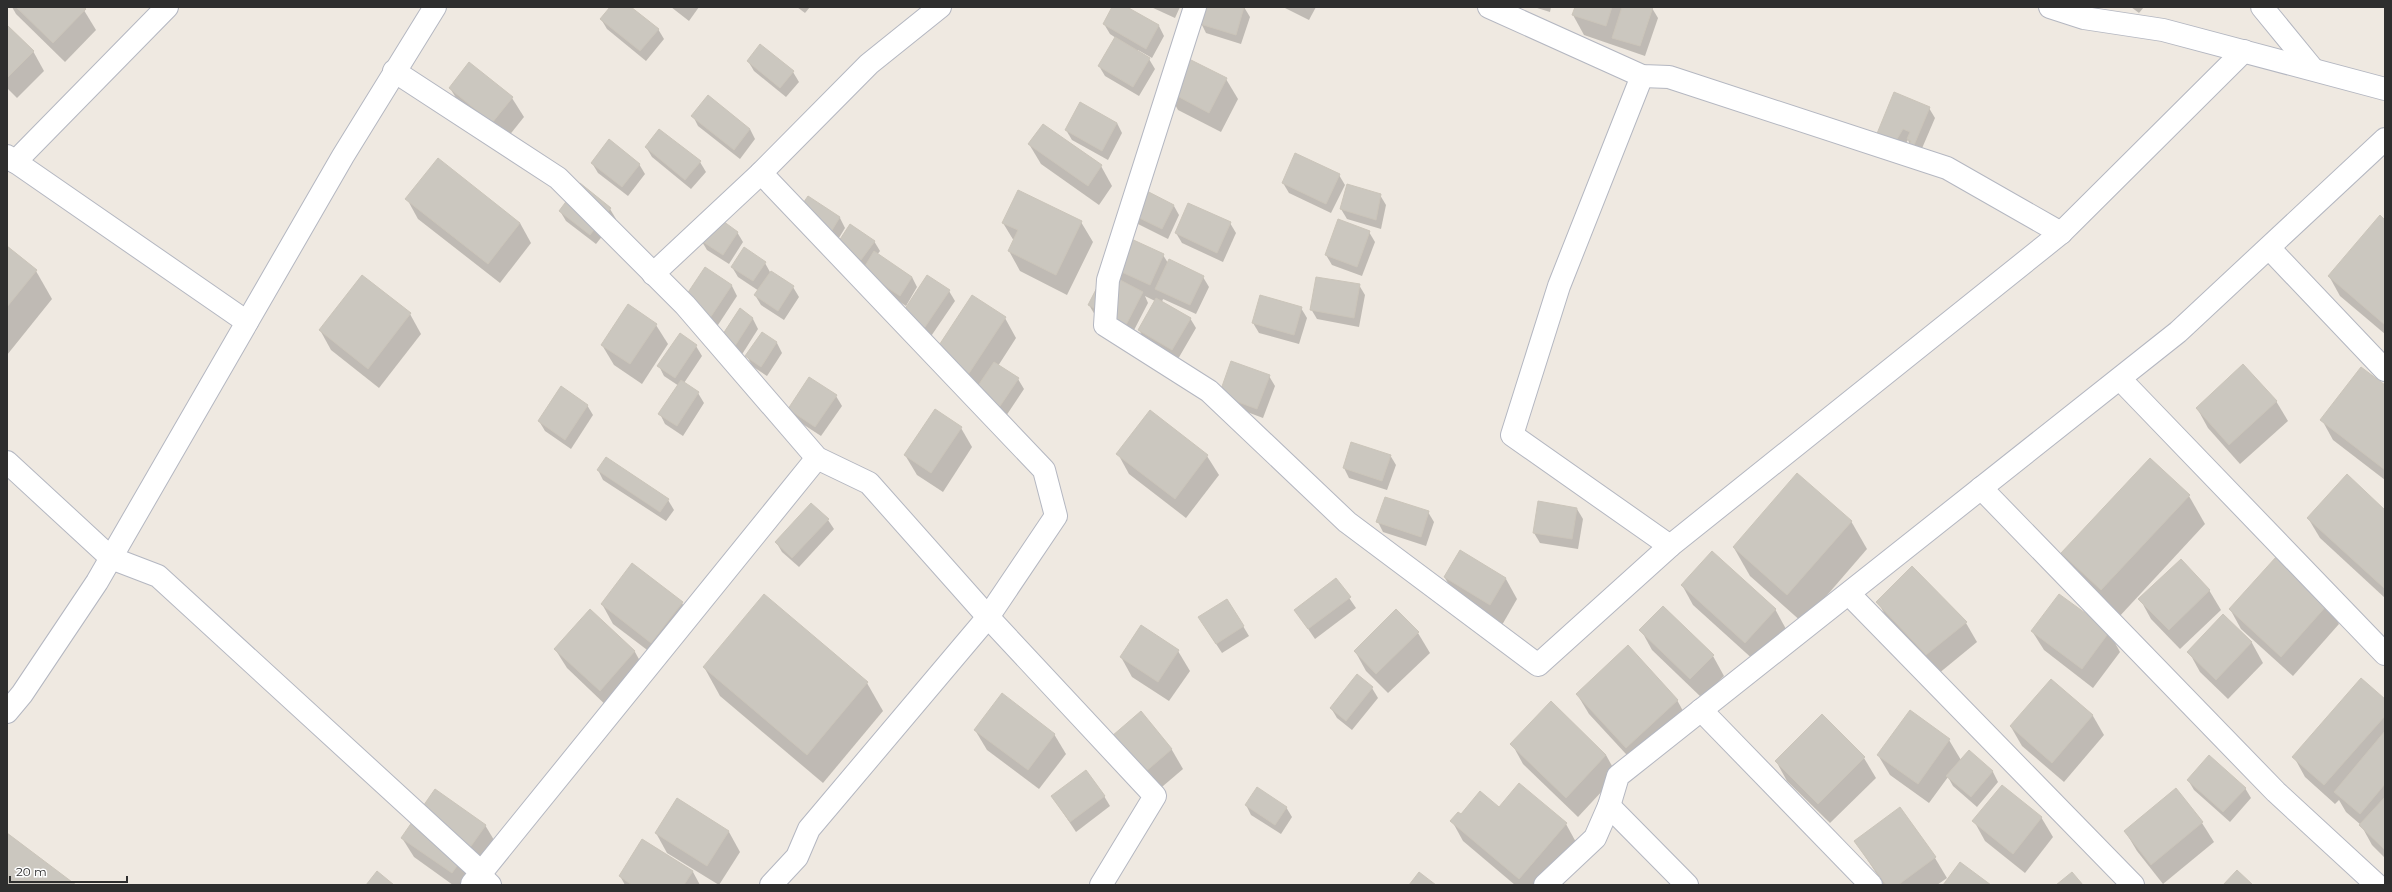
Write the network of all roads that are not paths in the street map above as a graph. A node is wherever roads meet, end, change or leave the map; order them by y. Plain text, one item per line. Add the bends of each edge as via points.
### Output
1 (167, 7) edge
2 (436, 7) edge
3 (940, 7) edge
4 (1195, 7) edge
5 (1489, 7) edge
6 (2050, 7) edge
7 (2262, 7) edge
8 (2244, 51) junction
9 (2312, 68) junction
10 (394, 71) junction
11 (1642, 76) junction
12 (2385, 89) edge
13 (2385, 139) edge
14 (11, 159) edge
15 (761, 173) junction
16 (2061, 233) junction
17 (2270, 248) junction
18 (653, 274) junction
19 (247, 322) junction
20 (2385, 370) edge
21 (2120, 379) junction
22 (817, 458) junction
23 (7, 462) edge
24 (1982, 488) junction
25 (1670, 546) junction
26 (111, 558) junction
27 (1849, 594) junction
28 (988, 617) junction
29 (2385, 654) edge
30 (1701, 710) junction
31 (7, 712) edge
32 (1609, 806) junction
33 (480, 882) edge
34 (771, 885) edge
35 (1101, 885) edge
36 (1545, 885) edge
37 (1687, 885) edge
38 (1871, 885) edge
39 (2133, 885) edge
40 (2377, 885) edge

1 - 14 street
2 - 10 street
3 - 15 street via 869,64
4 - 25 street via 1108,280 1105,324 1209,391 1347,522 1538,665
5 - 11 street
6 - 8 street via 2084,18 2163,30
7 - 9 street
8 - 9 street
8 - 16 street
9 - 12 street
10 - 18 street via 558,178
10 - 19 street
11 - 16 street via 1669,76 1947,168
11 - 25 street via 1559,286 1512,435
13 - 17 street
14 - 19 street
15 - 18 street
15 - 28 street via 1044,470 1056,516
16 - 25 street
17 - 20 street
17 - 21 street via 2178,332
18 - 22 street via 685,305
19 - 26 street
21 - 24 street
21 - 29 street
22 - 28 street via 869,483
22 - 33 street
23 - 26 street
24 - 27 street
24 - 40 street via 2276,792
26 - 31 street via 22,694
26 - 33 street via 158,576 481,872
27 - 30 street
27 - 39 street
28 - 34 street via 809,829 797,857
28 - 35 street via 1155,796
30 - 32 street via 1618,776
30 - 38 street
32 - 36 street via 1595,838
32 - 37 street

